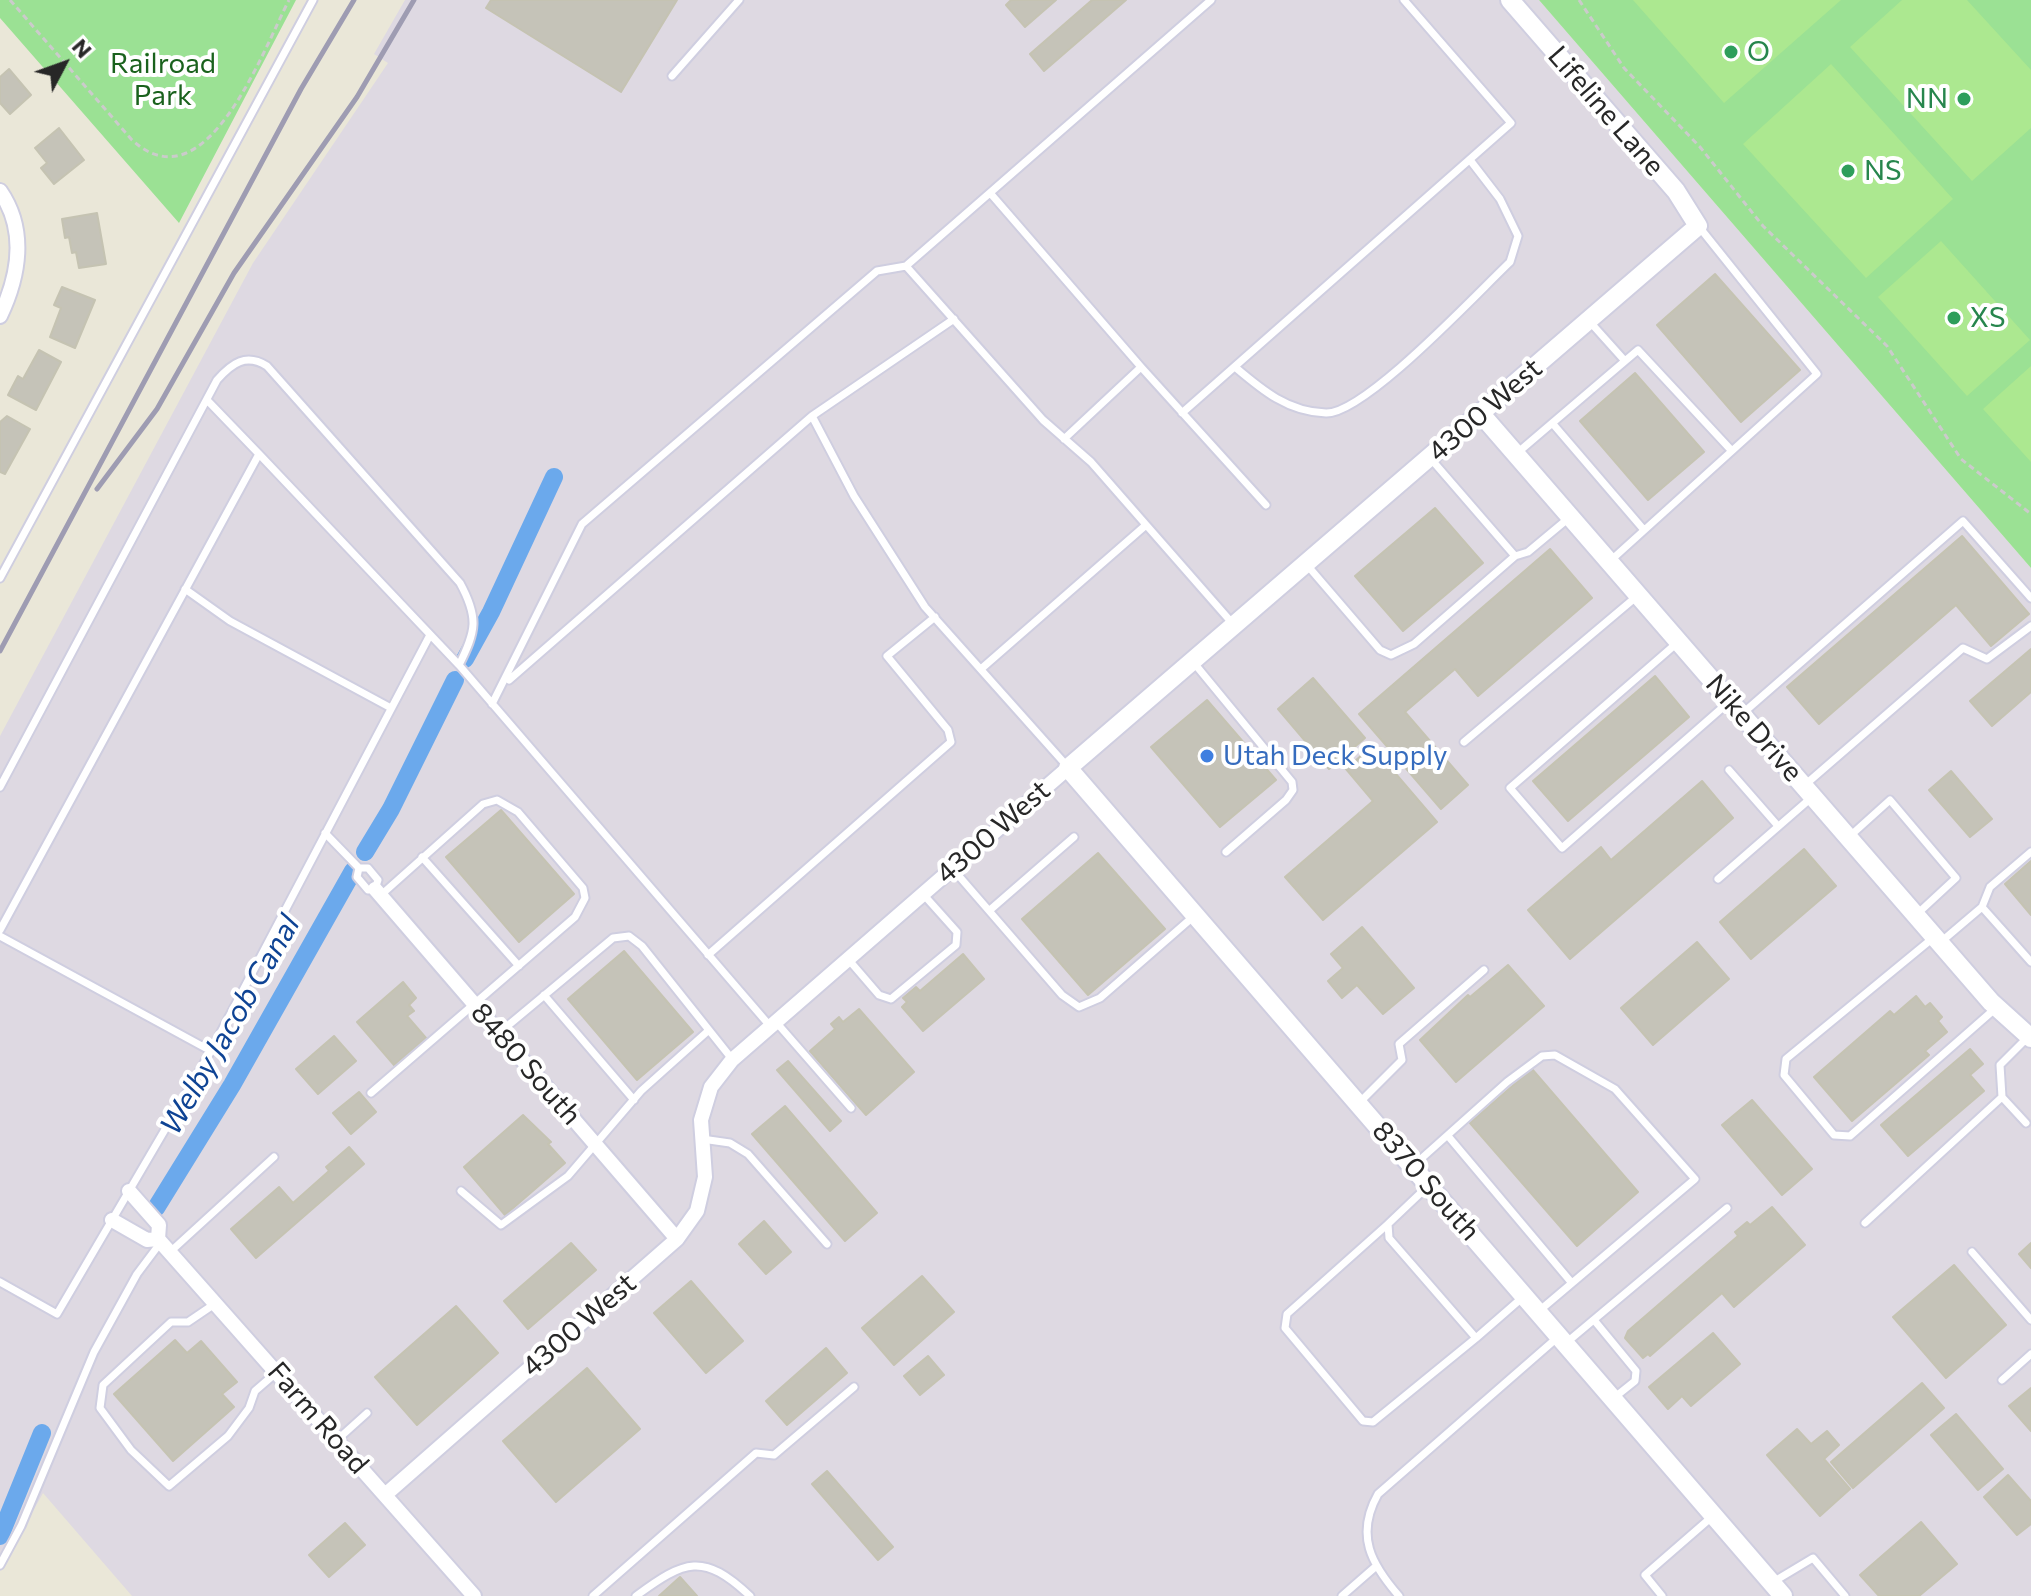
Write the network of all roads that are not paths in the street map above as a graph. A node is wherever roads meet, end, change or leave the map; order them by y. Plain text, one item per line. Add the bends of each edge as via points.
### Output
1 (313, 0) edge
2 (739, 0) edge
3 (1211, 0) edge
4 (1404, 0) edge
5 (1510, 0) edge
6 (672, 76) dead end
7 (1470, 160) junction
8 (991, 194) junction
9 (2, 195) edge
10 (1698, 226) junction
11 (906, 266) junction
12 (0, 316) edge
13 (954, 319) junction
14 (1589, 321) junction
15 (1625, 361) junction
16 (1141, 367) junction
17 (1235, 367) junction
18 (207, 400) junction
19 (1182, 413) junction
20 (1481, 414) junction
21 (812, 416) junction
22 (1553, 424) junction
23 (1064, 439) junction
24 (1731, 450) junction
25 (259, 454) junction
26 (1516, 455) junction
27 (1430, 457) junction
28 (1266, 505) dead end
29 (1570, 517) junction
30 (1146, 525) junction
31 (1644, 530) junction
32 (1515, 556) junction
33 (1609, 562) junction
34 (1306, 563) junction
35 (0, 578) edge
36 (185, 589) junction
37 (1638, 595) junction
38 (2031, 598) edge
39 (935, 617) junction
40 (1234, 625) junction
41 (2031, 626) edge
42 (430, 635) junction
43 (1678, 642) junction
44 (1193, 661) junction
45 (459, 665) junction
46 (981, 669) junction
47 (504, 684) junction
48 (492, 704) junction
49 (391, 708) junction
50 (1736, 708) junction
51 (1464, 742) dead end
52 (1068, 768) junction
53 (1729, 770) dead end
54 (0, 787) edge
55 (1808, 791) junction
56 (1778, 826) junction
57 (325, 833) junction
58 (1074, 837) dead end
59 (1848, 837) junction
60 (1226, 852) dead end
61 (2031, 852) edge
62 (422, 857) junction
63 (359, 868) junction
64 (952, 868) junction
65 (1718, 879) dead end
66 (378, 892) junction
67 (922, 894) junction
68 (1982, 907) junction
69 (990, 910) junction
70 (1196, 915) junction
71 (1916, 915) junction
72 (0, 933) edge
73 (1938, 940) junction
74 (708, 955) junction
75 (848, 959) junction
76 (2031, 962) edge
77 (519, 966) junction
78 (1484, 970) dead end
79 (544, 995) junction
80 (474, 1004) junction
81 (1997, 1007) junction
82 (773, 1024) junction
83 (709, 1030) junction
84 (499, 1033) junction
85 (2030, 1036) edge
86 (211, 1051) junction
87 (732, 1060) junction
88 (371, 1093) dead end
89 (2002, 1097) junction
90 (634, 1100) junction
91 (1358, 1103) junction
92 (851, 1108) dead end
93 (2026, 1123) dead end
94 (1448, 1136) junction
95 (702, 1139) junction
96 (596, 1144) junction
97 (274, 1157) dead end
98 (1413, 1166) junction
99 (1429, 1185) junction
100 (129, 1191) junction
101 (461, 1191) dead end
102 (1727, 1208) dead end
103 (112, 1220) junction
104 (1865, 1223) dead end
105 (1388, 1224) junction
106 (677, 1239) junction
107 (163, 1244) junction
108 (827, 1244) dead end
109 (1972, 1252) dead end
110 (0, 1282) edge
111 (1571, 1282) junction
112 (1525, 1295) junction
113 (216, 1303) junction
114 (1539, 1311) junction
115 (1594, 1320) junction
116 (2031, 1320) edge
117 (1476, 1338) junction
118 (1563, 1339) junction
119 (2031, 1354) edge
120 (277, 1371) junction
121 (2002, 1380) dead end
122 (854, 1387) dead end
123 (1614, 1398) junction
124 (367, 1413) dead end
125 (337, 1440) junction
126 (385, 1495) junction
127 (1715, 1514) junction
128 (0, 1565) edge
129 (1374, 1568) junction
130 (1778, 1589) edge
131 (474, 1596) edge
132 (593, 1596) edge
133 (636, 1596) edge
134 (750, 1596) edge
135 (1342, 1596) edge
136 (1399, 1596) edge
137 (1662, 1596) edge
138 (1845, 1596) edge

1 - 35 lane
2 - 6 lane
3 - 8 lane
4 - 7 lane via 1511,123
5 - 10 street, Lifeline Lane via 1676,191
7 - 17 lane
7 - 17 lane via 1500,199 1518,236 1510,262 1373,391 1329,414 1289,407
8 - 11 lane
8 - 16 lane
9 - 12 street via 14,221 18,250 13,287
10 - 14 street, 4300 West
10 - 24 lane via 1817,374
11 - 13 lane
11 - 47 lane via 877,271 582,524
13 - 21 lane
13 - 23 lane
14 - 15 lane
14 - 20 street, 4300 West
15 - 22 lane
15 - 24 lane via 1638,350
16 - 19 lane
16 - 23 lane
17 - 19 lane
18 - 25 lane
18 - 45 lane via 229,366 243,359 267,366 460,583 473,613 473,636
18 - 54 lane
19 - 28 lane
20 - 26 street, Nike Drive
20 - 27 street, 4300 West
21 - 39 lane via 898,568
21 - 47 lane
22 - 26 lane
22 - 31 lane
23 - 30 lane
24 - 31 lane
25 - 36 lane
25 - 42 lane
26 - 29 street, Nike Drive
27 - 32 lane
27 - 34 street, 4300 West
29 - 32 lane via 1528,552
29 - 33 street, Nike Drive
30 - 40 lane
30 - 46 lane
31 - 33 lane
32 - 34 lane via 1414,644 1391,655 1380,650
33 - 37 street, Nike Drive
34 - 40 street, 4300 West
36 - 49 lane via 230,621
36 - 72 lane
37 - 43 street, Nike Drive
37 - 51 lane
38 - 50 lane via 1963,521
39 - 46 lane
39 - 74 lane via 887,656 948,730 951,742
40 - 44 street, 4300 West
41 - 55 lane via 1987,659 1963,648
42 - 45 lane
42 - 49 lane
43 - 50 street, Nike Drive
43 - 50 lane via 1510,788 1562,848
44 - 52 street, 4300 West
44 - 60 lane via 1292,782 1286,800
45 - 48 lane
46 - 52 lane
47 - 48 lane
48 - 74 lane
49 - 57 lane
50 - 55 street, Nike Drive
52 - 64 street, 4300 West
52 - 70 street, 8370 South
53 - 56 lane
55 - 56 lane
55 - 59 street, Nike Drive
56 - 65 lane
57 - 63 lane
57 - 86 lane
58 - 69 lane
59 - 71 street, Nike Drive
59 - 71 lane via 1890,800 1956,878
61 - 68 lane via 1990,887
62 - 66 lane
62 - 77 lane
62 - 77 lane via 488,801 504,802 518,812 583,888 585,898 575,917
63 - 66 lane via 357,877 368,890
63 - 66 lane via 368,868 378,880
64 - 67 street, 4300 West
64 - 69 lane
66 - 80 street, 8480 South
67 - 75 street, 4300 West
67 - 75 lane via 957,932 956,945 891,999 879,995
68 - 73 lane
68 - 76 lane
69 - 70 lane via 1062,995 1079,1007 1100,998
70 - 91 street, 8370 South
71 - 73 street, Nike Drive
72 - 86 lane
73 - 81 street, Nike Drive
73 - 81 lane via 1786,1059 1784,1075 1834,1135 1850,1136
74 - 82 lane
75 - 82 street, 4300 West
77 - 80 lane
78 - 91 lane via 1399,1044 1402,1060
79 - 83 lane via 613,938 629,936
79 - 84 lane
79 - 90 lane
80 - 84 street, 8480 South
80 - 88 lane
81 - 85 street, Nike Drive
82 - 87 street, 4300 West
82 - 92 lane
83 - 87 lane
83 - 90 lane
84 - 96 street, 8480 South
85 - 89 lane via 2000,1065
86 - 100 lane
87 - 95 street, 4300 West via 711,1087 701,1120
89 - 93 lane
89 - 104 lane
90 - 96 lane
91 - 98 street, 8370 South
94 - 98 lane
94 - 111 lane
94 - 111 lane via 1542,1056 1555,1055 1615,1089 1695,1179
95 - 106 street, 4300 West via 705,1177 697,1211
95 - 108 lane via 730,1143 748,1154
96 - 101 lane via 568,1176 501,1225
96 - 106 street, 8480 South
97 - 107 lane
98 - 99 street, 8370 South
99 - 105 lane
99 - 112 street, 8370 South
100 - 103 lane
100 - 107 street via 159,1225
102 - 115 lane
103 - 107 street
103 - 110 lane via 57,1314
105 - 117 lane via 1389,1238
105 - 117 lane via 1287,1314 1285,1328 1363,1421 1373,1422
106 - 126 street, 4300 West
107 - 113 street, Farm Road
107 - 128 lane via 137,1274 94,1352
109 - 116 lane
111 - 114 lane
112 - 114 street, 8370 South
112 - 117 lane
113 - 120 street, Farm Road
113 - 120 lane via 188,1322 171,1322 103,1385 100,1408 131,1450 169,1486 228,1436 255,1391
114 - 118 street, 8370 South
115 - 118 lane
115 - 123 lane via 1636,1371 1635,1381
118 - 123 street, 8370 South
118 - 129 lane via 1378,1494 1368,1511
119 - 121 lane
120 - 125 street, Farm Road
122 - 132 lane via 774,1455 756,1453
123 - 127 street, 8370 South
124 - 125 lane
125 - 126 street, Farm Road
126 - 131 street, Farm Road
127 - 130 street, 8370 South
127 - 137 lane via 1645,1575
129 - 135 lane
129 - 136 lane
130 - 138 lane via 1813,1558
133 - 134 lane via 667,1574 708,1565

